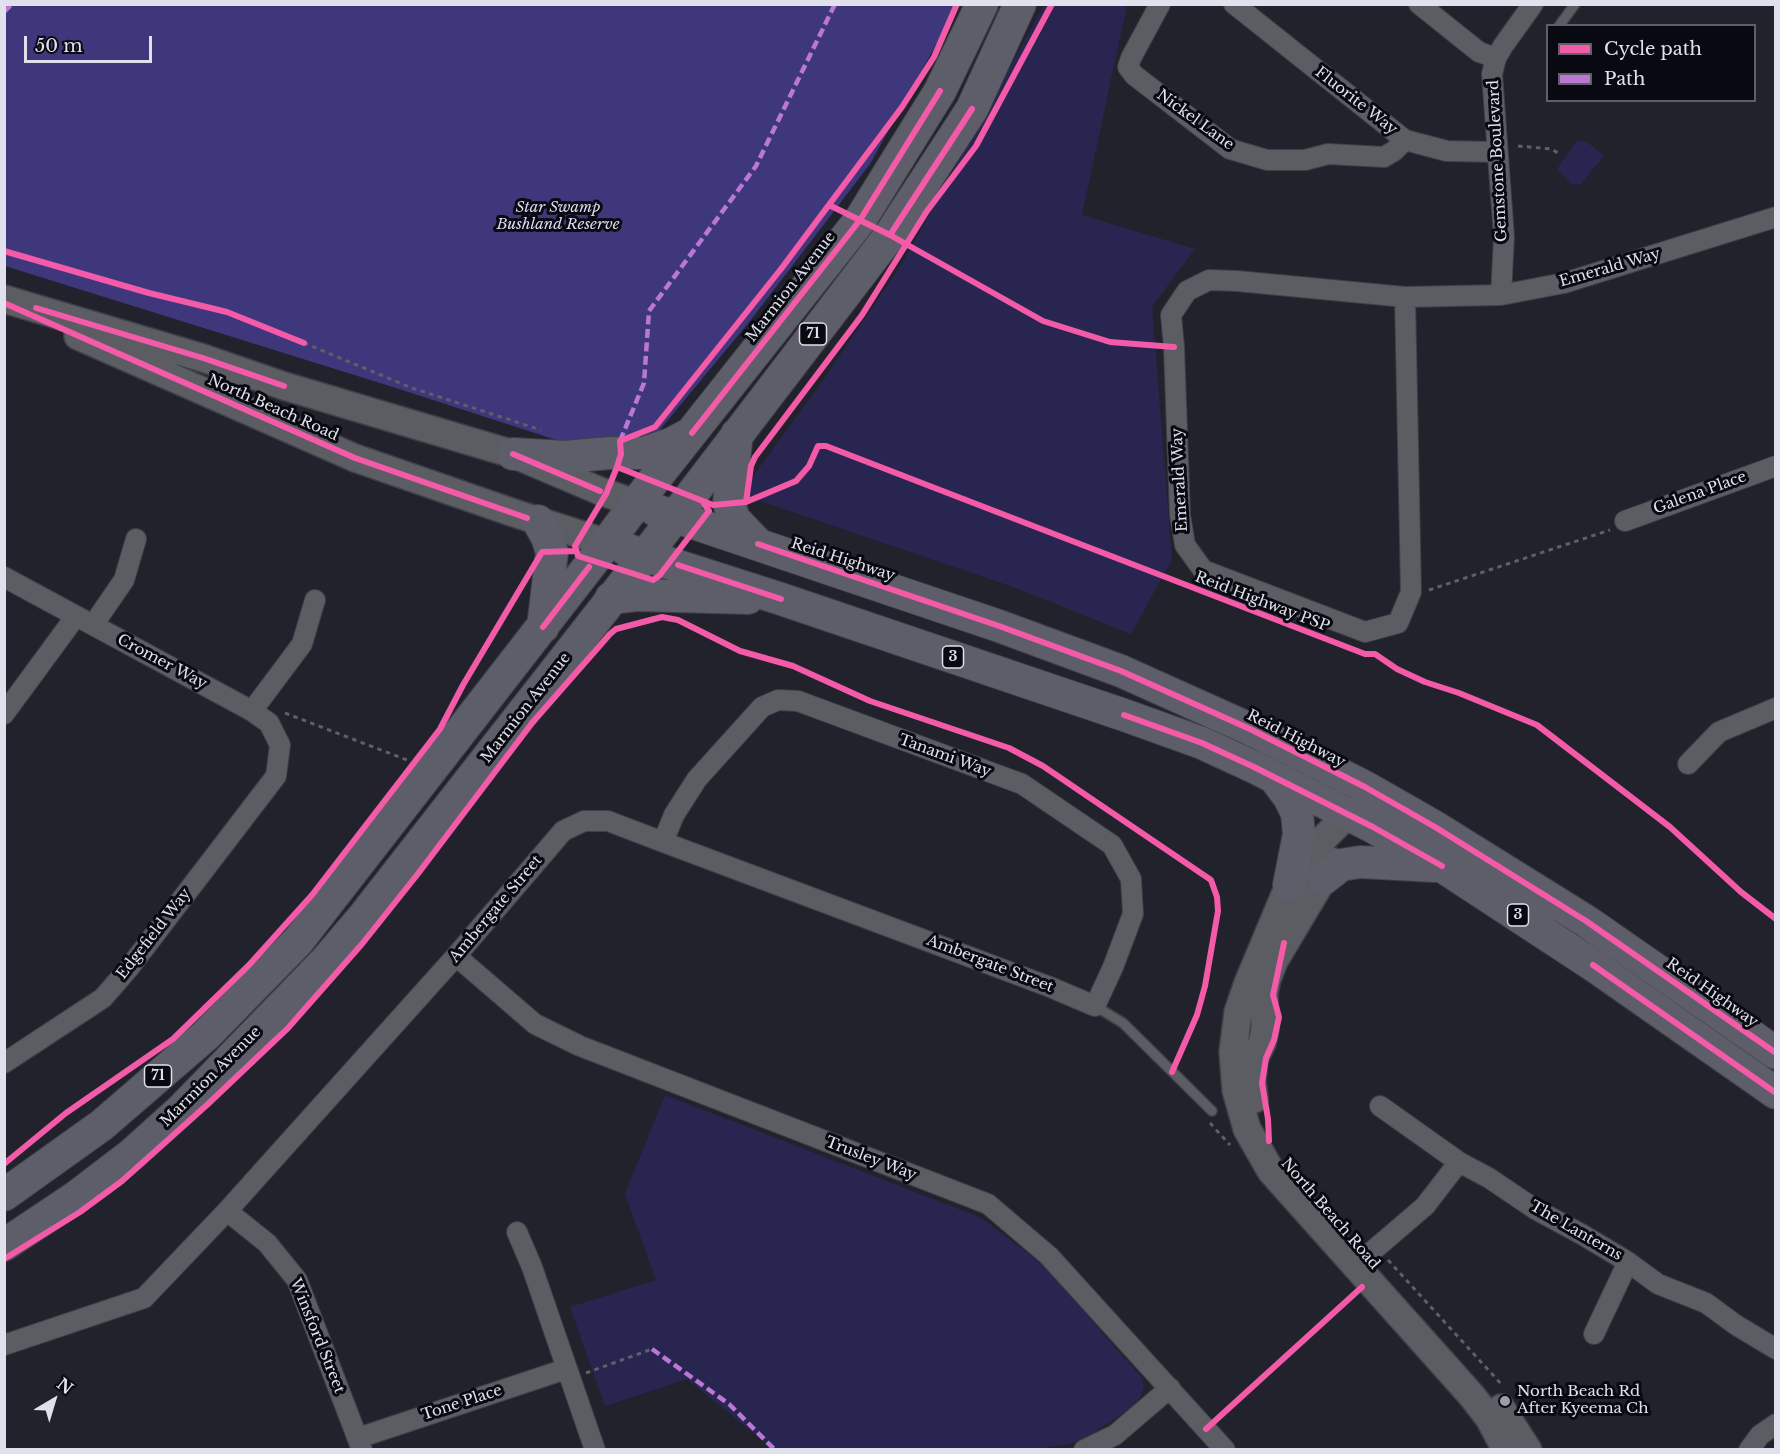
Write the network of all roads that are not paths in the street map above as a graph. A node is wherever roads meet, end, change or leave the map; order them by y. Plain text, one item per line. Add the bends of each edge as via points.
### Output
1 (982, 4) edge
2 (1020, 4) edge
3 (1160, 4) edge
4 (1234, 4) edge
5 (1419, 4) edge
6 (1533, 4) edge
7 (1575, 4) edge
8 (1560, 24) edge
9 (1496, 58) junction
10 (1405, 140) junction
11 (1496, 153) junction
12 (1776, 217) edge
13 (1502, 295) junction
14 (1405, 297) junction
15 (4, 301) edge
16 (692, 433) junction
17 (737, 434) junction
18 (513, 454) junction
19 (1776, 466) edge
20 (637, 504) junction
21 (674, 516) junction
22 (538, 521) junction
23 (1625, 521) road end
24 (136, 539) dead end
25 (608, 543) junction
26 (758, 544) junction
27 (645, 555) junction
28 (4, 577) edge
29 (611, 598) junction
30 (782, 599) junction
31 (315, 600) dead end
32 (84, 620) junction
33 (543, 627) junction
34 (1776, 708) edge
35 (252, 711) junction
36 (4, 714) edge
37 (1250, 729) junction
38 (1688, 764) dead end
39 (276, 776) joint
40 (1273, 776) junction
41 (1347, 815) junction
42 (1435, 827) junction
43 (663, 842) junction
44 (1442, 866) junction
45 (1323, 879) junction
46 (1289, 885) junction
47 (456, 956) junction
48 (1095, 1006) junction
49 (1776, 1053) edge
50 (4, 1063) edge
51 (1776, 1093) edge
52 (1380, 1106) dead end
53 (1212, 1111) dead end
54 (1459, 1162) junction
55 (4, 1195) edge
56 (227, 1211) junction
57 (517, 1232) dead end
58 (4, 1245) edge
59 (1366, 1257) junction
60 (1628, 1262) junction
61 (1594, 1334) dead end
62 (4, 1345) edge
63 (1776, 1349) edge
64 (568, 1373) junction
65 (1170, 1388) junction
66 (1776, 1424) edge
67 (360, 1444) edge
68 (595, 1449) edge
69 (1084, 1449) edge
70 (1225, 1449) edge
71 (1506, 1449) edge
72 (1528, 1449) edge
73 (1749, 1449) edge

1 - 16 highway, Marmion Avenue / 71 via 940,91 860,220
2 - 17 highway, Marmion Avenue / 71 via 972,109 883,244
3 - 10 street, Nickel Lane via 1128,67 1230,150 1267,160 1305,160 1328,154 1384,157
4 - 10 street, Fluorite Way
5 - 9 street via 1479,52
6 - 9 street, Gemstone Boulevard
7 - 8 lane
9 - 11 street, Gemstone Boulevard via 1492,74
10 - 11 street, Fluorite Way via 1447,151
11 - 13 street, Gemstone Boulevard via 1504,237
12 - 13 street, Emerald Way via 1575,280
13 - 14 street, Emerald Way
14 - 14 street, Emerald Way via 1411,592 1398,623 1365,632 1203,570 1185,545 1180,515 1171,315 1187,291 1209,280
15 - 18 main road, North Beach Road
15 - 22 main road, North Beach Road via 356,458
16 - 18 highway via 644,453 565,457
16 - 20 highway, Marmion Avenue / 71
17 - 21 highway, Marmion Avenue / 71
17 - 26 highway via 729,503 734,519
18 - 20 main road, North Beach Road
19 - 23 street, Galena Place
20 - 21 highway, Reid Highway / 3
20 - 25 highway, Marmion Avenue / 71
21 - 26 highway, Reid Highway / 3
21 - 27 highway, Marmion Avenue / 71
22 - 25 main road, North Beach Road
22 - 33 highway via 552,552
24 - 32 street via 124,580
25 - 27 highway, 3
25 - 33 highway, Marmion Avenue / 71
26 - 37 highway, Reid Highway / 3 via 1099,663
27 - 29 highway, Marmion Avenue / 71
27 - 30 highway, 3
28 - 32 street, Cromer Way
29 - 30 highway via 637,595
29 - 58 highway, Marmion Avenue / 71 via 324,963 131,1155
30 - 40 highway, 3 via 1191,739
31 - 35 street via 302,644
32 - 35 street, Cromer Way
32 - 36 street
33 - 55 highway, Marmion Avenue / 71 via 298,941 205,1036 111,1118
34 - 38 street via 1719,732
35 - 39 street, Cromer Way via 269,723 280,745
37 - 41 highway via 1281,758 1326,789
37 - 42 highway, Reid Highway / 3
39 - 50 street, Edgefield Way via 103,998
40 - 41 highway, 3
40 - 46 highway via 1297,813 1299,834
41 - 42 highway
41 - 44 highway, 3
41 - 45 main road, North Beach Road via 1340,843
41 - 46 main road, North Beach Road via 1315,847
42 - 49 highway, Reid Highway / 3 via 1586,921
43 - 47 street, Ambergate Street via 608,821 584,821 562,831
43 - 48 street, Ambergate Street
43 - 48 street, Tanami Way via 674,815 698,779 762,707 778,700 798,701 1022,784 1112,845 1131,879 1133,914
44 - 45 highway via 1360,862 1341,865
44 - 51 highway, 3 via 1593,964
45 - 59 main road, North Beach Road via 1289,933 1267,979 1265,1029 1254,1059 1253,1095 1258,1115 1281,1160
46 - 59 main road, North Beach Road via 1238,1012 1233,1052 1236,1090 1248,1129 1270,1171
47 - 56 street, Ambergate Street
47 - 65 street, Trusley Way via 535,1024 580,1046 988,1204 1049,1256
48 - 53 lane via 1124,1023
52 - 54 street, The Lanterns
54 - 59 street via 1425,1206
54 - 60 street, The Lanterns
56 - 62 street, Ambergate Street via 144,1298
56 - 67 street, Winsford Street via 267,1243 297,1280
57 - 64 street
59 - 71 main road, North Beach Road via 1489,1418
59 - 72 main road, North Beach Road via 1471,1371
60 - 61 street
60 - 63 street, The Lanterns via 1658,1284 1706,1303
64 - 67 street, Tone Place
64 - 68 street
65 - 69 street via 1115,1435
65 - 70 street, Trusley Way
66 - 73 street

